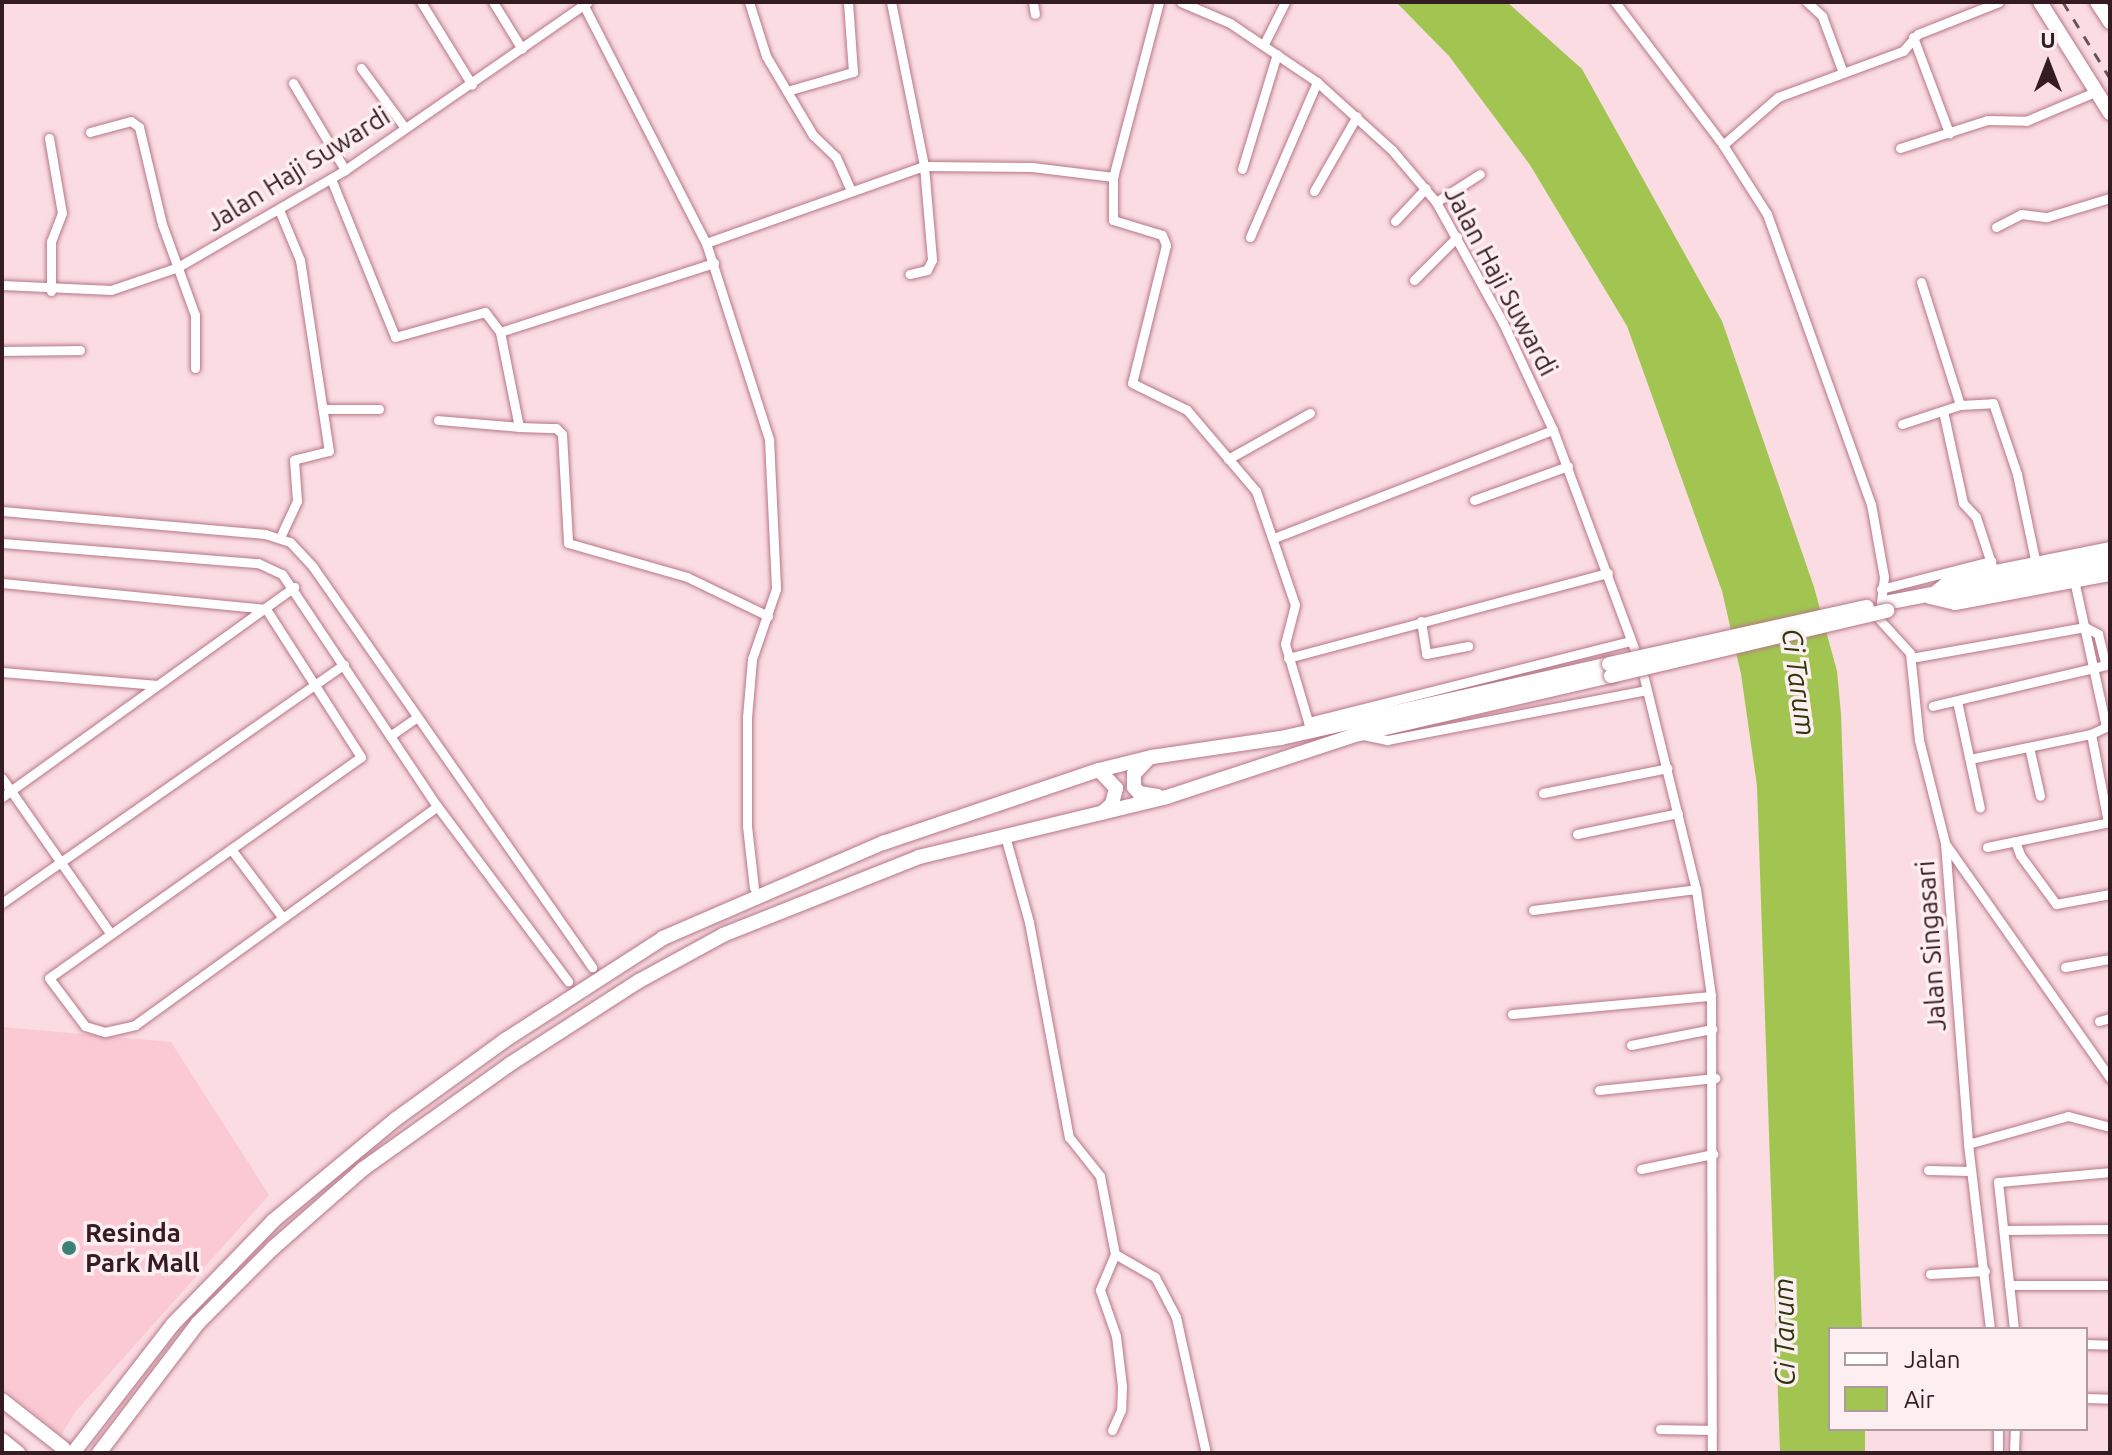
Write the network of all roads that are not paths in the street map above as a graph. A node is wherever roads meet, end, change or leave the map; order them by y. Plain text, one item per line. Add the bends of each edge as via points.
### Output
1 (421, 2) edge
2 (493, 2) edge
3 (749, 2) edge
4 (848, 2) edge
5 (891, 2) edge
6 (1033, 2) edge
7 (1159, 2) edge
8 (1181, 2) edge
9 (1285, 2) edge
10 (1615, 2) edge
11 (1807, 2) edge
12 (1999, 2) edge
13 (2040, 2) edge
14 (2097, 2) edge
15 (586, 3) edge
16 (1035, 14) dead end
17 (2110, 22) edge
18 (1913, 37) junction
19 (1264, 44) junction
20 (522, 49) junction
21 (1277, 54) junction
22 (361, 68) dead end
23 (1842, 70) junction
24 (1317, 82) junction
25 (293, 83) dead end
26 (472, 85) junction
27 (787, 91) junction
28 (2097, 91) junction
29 (2110, 113) edge
30 (1357, 116) junction
31 (405, 128) junction
32 (90, 132) dead end
33 (1949, 133) junction
34 (49, 138) dead end
35 (1723, 145) junction
36 (1900, 148) dead end
37 (924, 166) junction
38 (1242, 169) dead end
39 (345, 170) junction
40 (1480, 174) dead end
41 (1113, 177) junction
42 (331, 179) junction
43 (850, 188) junction
44 (1426, 188) junction
45 (1314, 191) dead end
46 (2110, 198) edge
47 (1436, 202) junction
48 (280, 212) junction
49 (1395, 221) dead end
50 (1996, 227) dead end
51 (1250, 237) dead end
52 (1457, 237) junction
53 (706, 243) junction
54 (714, 263) junction
55 (178, 267) junction
56 (909, 274) dead end
57 (1414, 280) dead end
58 (1921, 282) dead end
59 (2, 285) edge
60 (51, 291) junction
61 (500, 332) junction
62 (80, 350) dead end
63 (2, 351) edge
64 (195, 368) dead end
65 (1960, 405) junction
66 (326, 409) junction
67 (379, 409) dead end
68 (1943, 411) junction
69 (1310, 413) dead end
70 (438, 420) dead end
71 (1902, 424) dead end
72 (519, 427) junction
73 (1553, 430) junction
74 (1228, 459) junction
75 (1568, 466) junction
76 (1474, 500) dead end
77 (2, 511) edge
78 (281, 536) junction
79 (1274, 538) junction
80 (2, 543) edge
81 (2110, 549) edge
82 (2110, 560) edge
83 (2036, 564) junction
84 (1991, 572) junction
85 (1608, 573) junction
86 (2110, 574) edge
87 (2074, 580) junction
88 (2, 583) edge
89 (294, 587) junction
90 (1930, 597) junction
91 (1888, 602) junction
92 (266, 609) junction
93 (768, 616) junction
94 (1421, 621) junction
95 (2085, 627) junction
96 (1468, 646) dead end
97 (1288, 658) junction
98 (1911, 658) junction
99 (344, 664) junction
100 (1610, 670) junction
101 (2094, 670) junction
102 (2, 672) edge
103 (1644, 678) dead end
104 (312, 684) junction
105 (157, 685) junction
106 (1646, 690) junction
107 (1957, 701) junction
108 (1933, 706) dead end
109 (417, 717) junction
110 (1310, 727) junction
111 (1359, 734) junction
112 (2091, 734) junction
113 (390, 736) junction
114 (2029, 747) junction
115 (1152, 757) junction
116 (1970, 759) junction
117 (1668, 768) junction
118 (1099, 770) junction
119 (2, 778) edge
120 (1543, 793) dead end
121 (6, 794) edge
122 (2040, 796) dead end
123 (1167, 797) junction
124 (437, 806) junction
125 (1980, 808) dead end
126 (1678, 813) junction
127 (1100, 814) junction
128 (2109, 822) edge
129 (1577, 834) dead end
130 (1005, 836) junction
131 (2015, 841) junction
132 (1945, 843) junction
133 (1987, 847) dead end
134 (231, 849) junction
135 (60, 862) junction
136 (754, 888) dead end
137 (1696, 889) junction
138 (2110, 894) edge
139 (2, 903) edge
140 (1533, 910) dead end
141 (283, 918) junction
142 (111, 934) junction
143 (2110, 959) edge
144 (592, 967) dead end
145 (2065, 967) dead end
146 (568, 981) dead end
147 (1711, 996) junction
148 (1512, 1014) dead end
149 (1712, 1029) junction
150 (1631, 1045) dead end
151 (1715, 1078) junction
152 (2110, 1078) edge
153 (1599, 1090) dead end
154 (2110, 1127) edge
155 (1968, 1144) junction
156 (1713, 1154) junction
157 (1641, 1169) dead end
158 (1928, 1170) dead end
159 (1971, 1171) junction
160 (2110, 1172) edge
161 (2110, 1229) edge
162 (2004, 1230) junction
163 (1115, 1254) junction
164 (1985, 1271) junction
165 (1930, 1274) dead end
166 (2009, 1285) junction
167 (2110, 1285) edge
168 (1990, 1327) edge
169 (2014, 1327) edge
170 (2088, 1344) edge
171 (2110, 1345) edge
172 (2088, 1398) edge
173 (2110, 1399) edge
174 (2, 1400) edge
175 (1660, 1429) dead end
176 (1112, 1430) dead end
177 (1712, 1430) junction
178 (1998, 1431) edge
179 (2015, 1431) edge
180 (2, 1440) edge
181 (68, 1450) edge
182 (18, 1453) edge
183 (99, 1453) edge
184 (1206, 1453) edge
185 (1712, 1453) edge
186 (1998, 1453) edge
187 (2014, 1453) edge

1 - 26 street
2 - 20 street
3 - 27 street via 766,56
4 - 27 street via 853,72
5 - 37 street
6 - 16 street
7 - 41 street
8 - 19 street, Jalan Haji Suwardi
9 - 19 street
10 - 35 street
11 - 23 street via 1822,16
12 - 18 street
13 - 28 main road
14 - 17 main road
15 - 20 street, Jalan Haji Suwardi
15 - 53 street
18 - 23 street via 1903,51
18 - 33 street
19 - 21 street, Jalan Haji Suwardi
20 - 26 street, Jalan Haji Suwardi
21 - 24 street, Jalan Haji Suwardi
21 - 38 street
22 - 31 street
23 - 35 street via 1778,97
24 - 30 street, Jalan Haji Suwardi
24 - 51 street
25 - 39 street
26 - 31 street, Jalan Haji Suwardi
27 - 43 street via 813,135 836,157
28 - 29 main road
28 - 33 street via 2026,121 1987,120
30 - 44 street, Jalan Haji Suwardi
30 - 45 street
31 - 39 street, Jalan Haji Suwardi
32 - 55 street via 137,122
33 - 36 street
34 - 60 street via 62,213 51,242
35 - 91 street via 1780,245 1858,459 1877,528
37 - 41 street via 1020,166
37 - 43 street
37 - 56 street via 932,260 927,270
39 - 42 street, Jalan Haji Suwardi
40 - 47 street
41 - 74 street via 1113,220 1162,235 1166,245 1132,383 1187,410
42 - 48 street, Jalan Haji Suwardi
42 - 61 street via 395,337 410,337 485,312
43 - 53 street
44 - 47 street, Jalan Haji Suwardi
44 - 49 street
46 - 50 street via 2050,217 2021,214
47 - 52 street, Jalan Haji Suwardi
48 - 55 street, Jalan Haji Suwardi
48 - 66 street via 300,260
52 - 57 street
52 - 73 street, Jalan Haji Suwardi
53 - 54 street
54 - 61 street
54 - 93 street via 756,387 772,456 776,589
55 - 60 street, Jalan Haji Suwardi via 111,290
55 - 64 street via 195,315
58 - 65 street
59 - 60 street, Jalan Haji Suwardi
61 - 72 street
62 - 63 street
65 - 68 street
65 - 83 street via 1993,403 2017,474
66 - 67 street
66 - 78 street via 329,451 294,460 297,501
68 - 71 street
68 - 84 street via 1963,503 1976,517
69 - 74 street
70 - 72 street
72 - 93 street via 556,428 562,434 568,543 687,577
73 - 75 street, Jalan Haji Suwardi
73 - 79 street
74 - 79 street via 1256,491
75 - 76 street
75 - 85 street, Jalan Haji Suwardi
77 - 78 street
78 - 109 street via 313,567
79 - 97 street via 1295,605 1284,639
80 - 89 street via 258,563 271,566
81 - 83 main road
82 - 84 main road
83 - 84 main road
84 - 90 main road
84 - 91 street
85 - 94 street
85 - 110 street, Jalan Haji Suwardi via 1633,644
86 - 87 main road
87 - 90 main road via 1955,603
87 - 95 street
88 - 92 street
89 - 92 street
89 - 99 street
90 - 91 main road
91 - 98 street via 1877,609 1882,626
91 - 100 main road, bridge
92 - 104 street
92 - 105 street
93 - 136 street via 752,659 747,717 747,826
94 - 96 street via 1426,654
94 - 97 street
95 - 98 street
95 - 101 street via 2098,634 2106,665
97 - 110 street
98 - 132 street, Jalan Singasari via 1922,758
99 - 104 street
99 - 113 street
100 - 110 main road
100 - 111 main road
101 - 107 street
101 - 112 street via 2106,727
102 - 105 street
103 - 106 street
104 - 134 street via 361,757
104 - 135 street
105 - 121 street
106 - 111 street via 1387,740
106 - 117 street
107 - 108 street
107 - 116 street
109 - 113 street
109 - 144 street
110 - 115 main road
111 - 123 main road
112 - 114 street
112 - 128 street
113 - 124 street
114 - 116 street
114 - 122 street
115 - 118 main road
115 - 123 main road via 1134,774 1134,787 1139,793
116 - 125 street
117 - 120 street
117 - 126 street
118 - 127 main road via 1116,788 1112,804
118 - 181 main road via 883,843 736,904 663,938 577,992 396,1119 273,1221 173,1324
119 - 121 street
121 - 135 street
123 - 127 main road
124 - 141 street
124 - 146 street
126 - 129 street
126 - 137 street
127 - 130 main road
128 - 131 street
130 - 163 street via 1029,922 1069,1137 1100,1176
130 - 183 main road via 905,862 723,935 639,981 459,1098 363,1169 259,1262 170,1357
131 - 133 street
131 - 138 street via 2056,904
132 - 152 street
132 - 155 street, Jalan Singasari
134 - 141 street
134 - 142 street
135 - 139 street
135 - 142 street
137 - 140 street
137 - 147 street
141 - 142 street via 135,1025 105,1032 85,1026 49,978
143 - 145 street
147 - 148 street
147 - 149 street
149 - 150 street
149 - 151 street
151 - 153 street
151 - 156 street
154 - 155 street via 2068,1116
155 - 159 street, Jalan Singasari
156 - 157 street
156 - 177 street
158 - 159 street
159 - 164 street, Jalan Singasari
160 - 162 street via 2001,1179
161 - 162 street
162 - 166 street
163 - 176 street via 1100,1290 1116,1336 1122,1386 1121,1410
163 - 184 street via 1155,1277 1165,1294 1184,1348
164 - 165 street
164 - 168 street, Jalan Singasari
166 - 167 street
166 - 169 street
170 - 171 street
172 - 173 street
174 - 181 main road
175 - 177 street
177 - 185 street
178 - 186 street
179 - 187 street
180 - 182 main road

